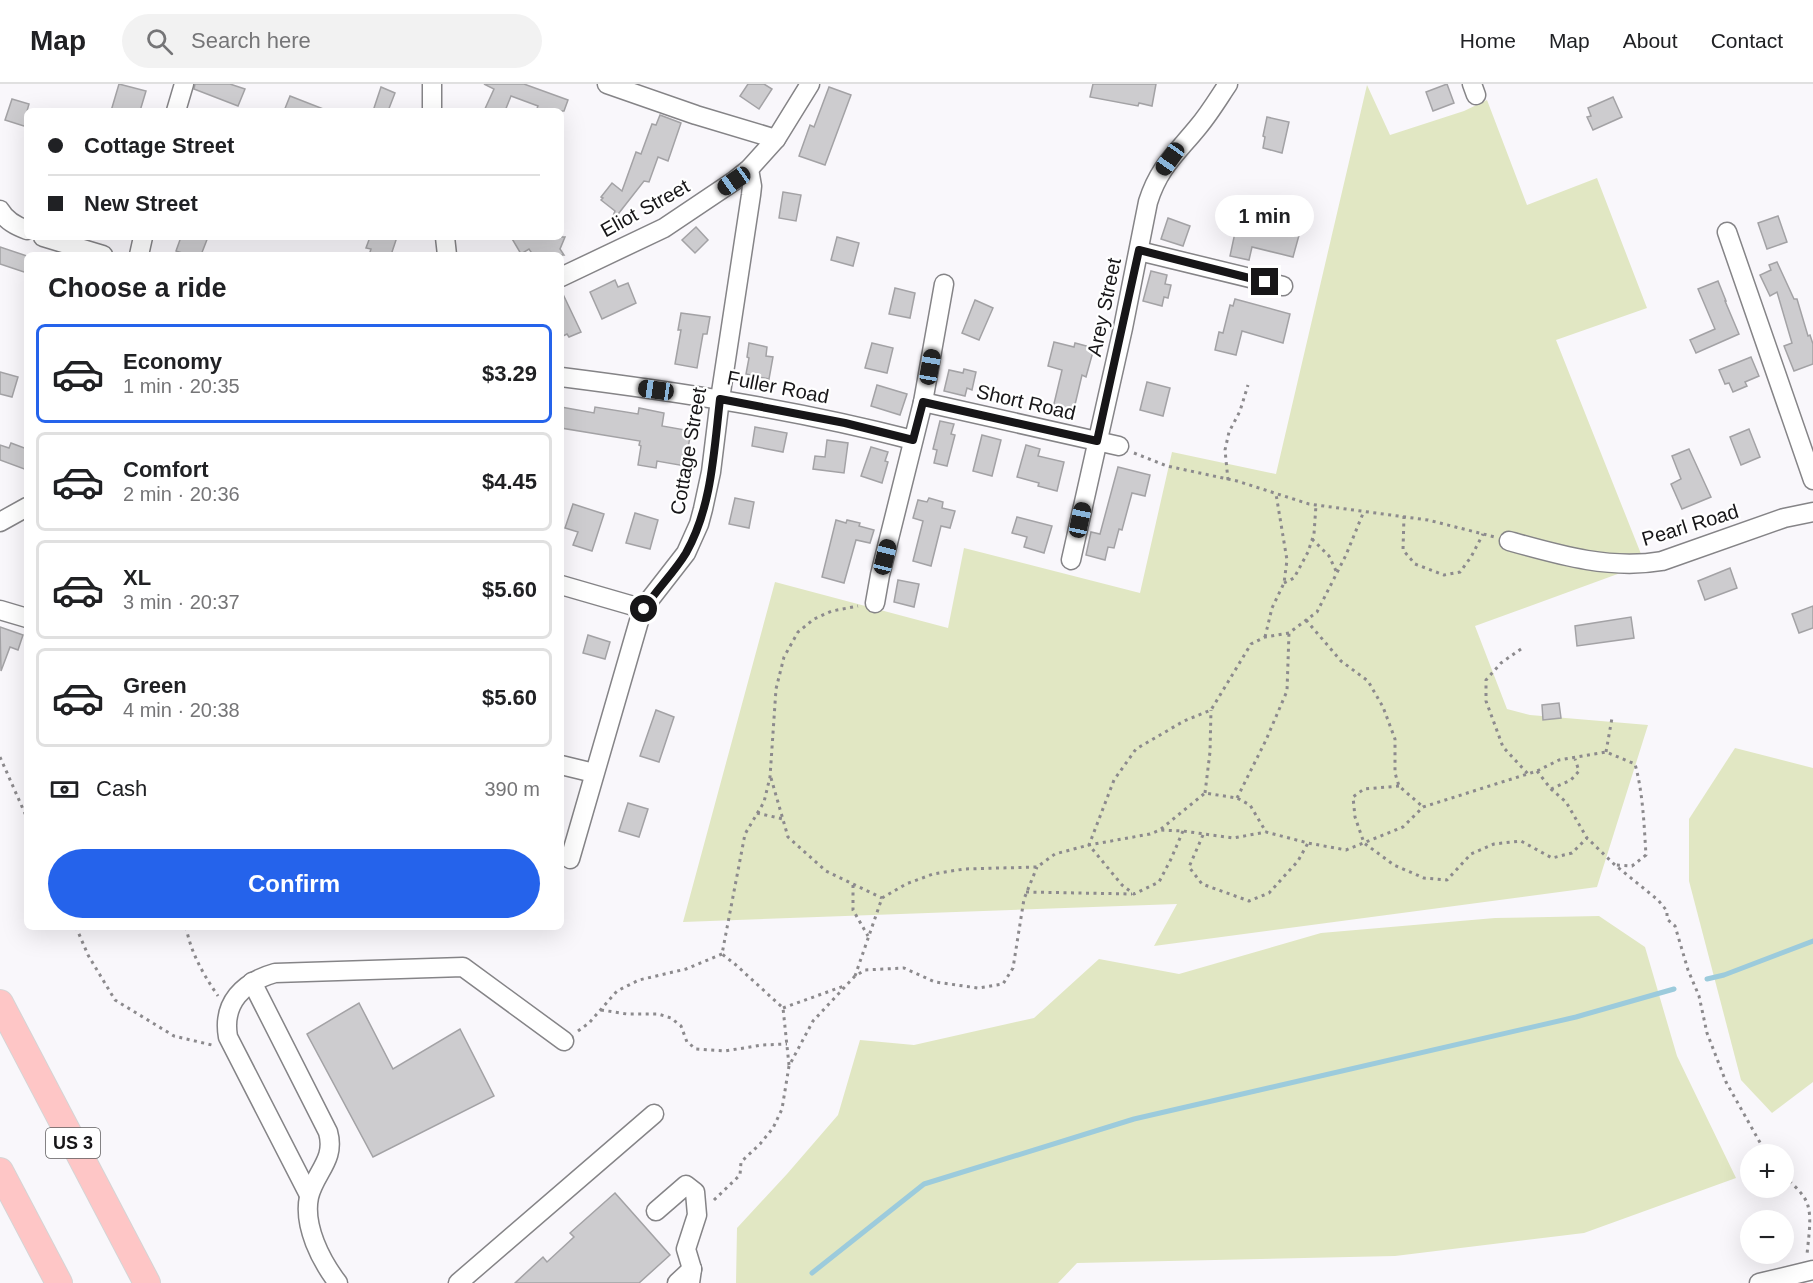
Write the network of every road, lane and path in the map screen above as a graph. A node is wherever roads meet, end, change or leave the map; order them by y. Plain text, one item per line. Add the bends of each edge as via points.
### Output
1 (184, 84) edge
2 (432, 84) edge
3 (607, 84) edge
4 (810, 84) edge
5 (1228, 84) edge
6 (178, 108) edge
7 (432, 108) edge
8 (776, 139) junction
9 (749, 169) junction
10 (2, 213) edge
11 (24, 229) edge
12 (1727, 232) dead end
13 (53, 240) edge
14 (1139, 250) junction
15 (93, 252) edge
16 (564, 276) edge
17 (944, 284) dead end
18 (1283, 286) dead end
19 (564, 377) edge
20 (1248, 385) dead end
21 (720, 399) junction
22 (923, 402) junction
23 (913, 440) junction
24 (1097, 441) junction
25 (1119, 446) joint
26 (1228, 480) junction
27 (1813, 480) edge
28 (1276, 494) junction
29 (1316, 505) junction
30 (24, 509) edge
31 (1364, 511) junction
32 (1813, 512) edge
33 (1404, 516) junction
34 (0, 522) edge
35 (1484, 534) junction
36 (1312, 539) junction
37 (1509, 540) joint
38 (1071, 560) dead end
39 (1337, 573) junction
40 (1284, 583) junction
41 (564, 586) edge
42 (875, 603) joint
43 (644, 609) junction
44 (0, 610) edge
45 (24, 617) edge
46 (1306, 620) junction
47 (1289, 633) junction
48 (1265, 637) junction
49 (1521, 649) dead end
50 (1211, 710) junction
51 (1612, 718) dead end
52 (1606, 752) junction
53 (0, 757) edge
54 (1575, 758) junction
55 (564, 766) edge
56 (1537, 771) junction
57 (594, 773) junction
58 (1528, 774) junction
59 (770, 777) junction
60 (1399, 786) junction
61 (1551, 789) junction
62 (1205, 793) junction
63 (1237, 798) junction
64 (1423, 807) junction
65 (24, 811) edge
66 (757, 813) junction
67 (783, 819) junction
68 (1160, 830) junction
69 (1184, 831) junction
70 (1266, 832) junction
71 (1203, 835) junction
72 (569, 836) edge
73 (1587, 838) junction
74 (1308, 843) junction
75 (1364, 843) junction
76 (1089, 845) junction
77 (570, 860) dead end
78 (1615, 865) junction
79 (1037, 867) junction
80 (853, 885) junction
81 (1026, 892) junction
82 (1134, 894) junction
83 (882, 898) junction
84 (77, 930) edge
85 (187, 930) edge
86 (868, 936) junction
87 (722, 954) junction
88 (855, 976) junction
89 (252, 982) junction
90 (845, 986) junction
91 (0, 1003) edge
92 (783, 1008) junction
93 (601, 1010) junction
94 (228, 1013) junction
95 (564, 1041) joint
96 (787, 1044) junction
97 (234, 1050) junction
98 (789, 1066) junction
99 (654, 1114) dead end
100 (1761, 1144) edge
101 (0, 1171) edge
102 (1794, 1187) edge
103 (309, 1195) junction
104 (656, 1211) dead end
105 (696, 1215) junction
106 (1809, 1271) edge
107 (691, 1276) edge
108 (59, 1283) edge
109 (147, 1283) edge
110 (338, 1283) edge
111 (458, 1283) edge
112 (677, 1283) edge
113 (1759, 1283) edge

1 - 6 street
2 - 7 street
3 - 8 street
4 - 8 street, Eliot Street
5 - 14 street, Arey Street via 1161,171 1153,187
8 - 9 street, Eliot Street
9 - 16 street, Eliot Street via 678,220
9 - 21 street, Cottage Street via 751,195
10 - 11 street
12 - 27 street
13 - 15 street
14 - 18 street
14 - 24 street, Arey Street
17 - 22 street
19 - 21 street, Fuller Road
20 - 26 path via 1225,450
21 - 23 street, Fuller Road
21 - 43 street, Cottage Street via 711,472 699,524 686,553
22 - 23 street
22 - 24 street, Short Road
23 - 42 street
24 - 25 street, Short Road
24 - 38 street, Arey Street
25 - 26 path via 1167,466
26 - 28 path
28 - 29 path
28 - 40 path via 1287,560
29 - 31 path
29 - 36 path
30 - 34 street
31 - 33 path
31 - 39 path
32 - 37 street, Pearl Road via 1645,564 1564,556
33 - 35 path
33 - 35 path via 1403,550 1415,564 1444,575 1461,572
35 - 37 path
36 - 39 path via 1329,556
36 - 40 path via 1294,578
39 - 46 path via 1317,612
40 - 48 path via 1272,608
41 - 43 street
42 - 59 path via 832,610 798,632 784,657 776,690
43 - 57 street, Cottage Street
44 - 45 street
46 - 47 path
46 - 60 path via 1341,661 1368,681 1383,707 1395,739
47 - 48 path
47 - 63 path via 1287,692
48 - 50 path via 1251,644
49 - 58 path via 1486,680 1486,700 1503,747
50 - 62 path
50 - 76 path via 1136,749 1114,780
51 - 52 path
52 - 54 path
52 - 78 path via 1635,764 1644,821 1646,855 1632,866
53 - 65 path
54 - 56 path via 1559,760
54 - 61 path via 1579,771 1571,780
55 - 57 street
56 - 58 path
56 - 61 path
57 - 72 street, Cottage Street
58 - 64 path
59 - 66 path
59 - 67 path
60 - 64 path
60 - 75 path via 1364,789 1353,796
61 - 73 path via 1566,802
62 - 63 path
62 - 68 path
63 - 70 path via 1250,805
64 - 75 path via 1403,827
66 - 67 path
66 - 87 path via 745,834
67 - 80 path via 789,837 826,871
68 - 69 path
68 - 76 path
69 - 71 path
69 - 82 path via 1159,882
70 - 71 path via 1233,838
70 - 74 path
71 - 74 path via 1189,867 1202,884 1249,901 1269,893 1298,861
72 - 77 street, Cottage Street
73 - 75 path via 1572,853 1552,858 1521,841 1494,844 1471,854 1447,880 1414,874
73 - 78 path
74 - 75 path via 1346,850
76 - 79 path via 1055,854
76 - 82 path
78 - 100 path via 1658,900 1675,926 1726,1082
79 - 81 path
79 - 83 path via 933,874
80 - 83 path
80 - 86 path via 853,910
81 - 82 path
81 - 88 path via 1013,968 1003,984 978,988 935,982 904,968 865,970
83 - 86 path
84 - 97 path via 115,1000 174,1036
85 - 94 path via 198,966
86 - 88 path
87 - 92 path
87 - 93 path via 686,969 639,980 617,991
88 - 90 path
89 - 94 street via 235,999
89 - 95 street via 275,974 462,967
89 - 103 street via 328,1131 331,1148
90 - 92 path
90 - 98 path via 813,1021
91 - 109 highway, US 3
92 - 96 path
93 - 95 path
93 - 96 path via 671,1018 696,1049 725,1051
94 - 97 street via 226,1026
96 - 98 path
97 - 103 street
98 - 105 path via 783,1109 773,1128 741,1162 740,1175
99 - 111 street
101 - 108 highway
102 - 106 path via 1808,1206
103 - 110 street via 309,1224
104 - 105 street via 686,1185 695,1192
105 - 107 street via 686,1249
106 - 113 street
107 - 112 street

